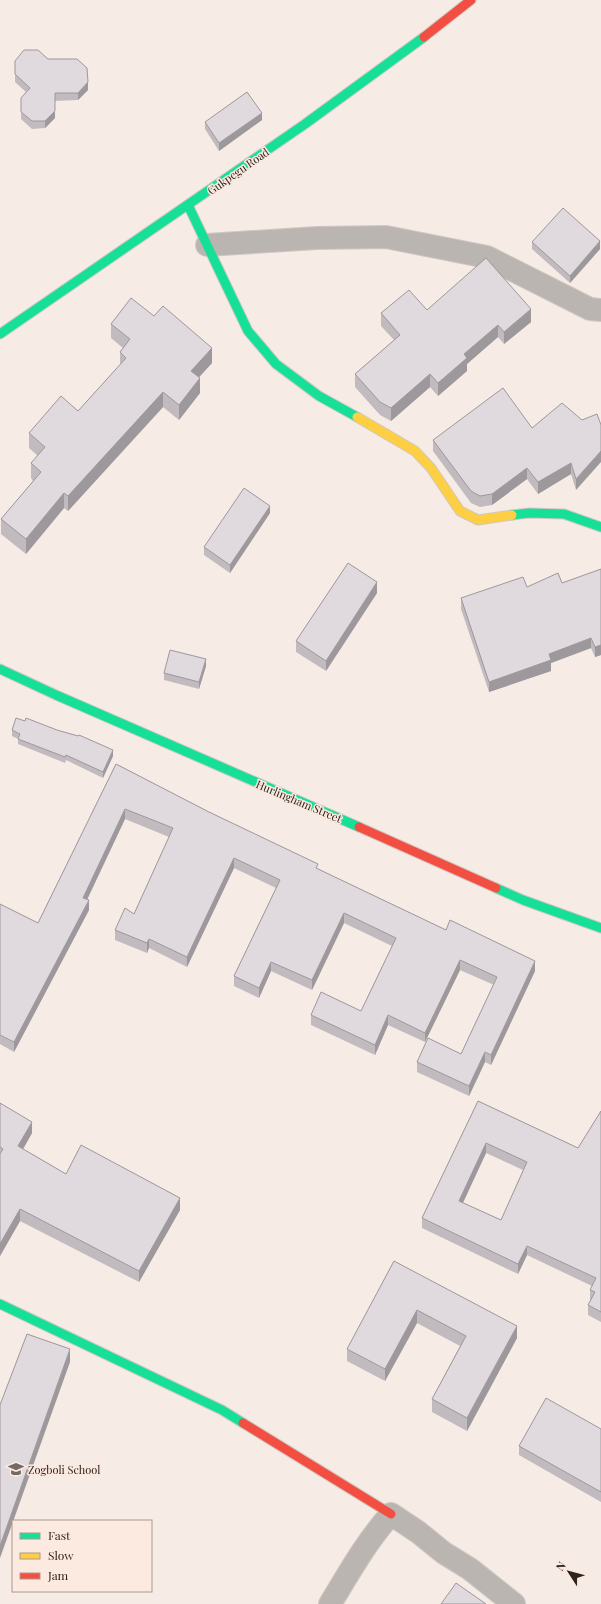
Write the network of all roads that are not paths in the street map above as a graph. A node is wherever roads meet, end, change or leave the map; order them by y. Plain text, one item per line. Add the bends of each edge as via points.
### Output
1 (471, 0) edge
2 (188, 205) junction
3 (207, 245) junction
4 (601, 310) edge
5 (0, 334) edge
6 (601, 527) edge
7 (0, 669) edge
8 (601, 928) edge
9 (0, 1304) edge
10 (391, 1514) junction
11 (330, 1604) edge
12 (514, 1604) edge

1 - 2 street, Gukpegu Road via 306,124
2 - 3 street
2 - 5 street, Gukpegu Road
3 - 4 street via 317,238 386,237 487,258 590,309
3 - 6 street via 248,331 276,364 319,396 415,451 431,468 460,511 478,520 529,513 564,514
7 - 8 street, Hurlingham Street via 523,900
9 - 10 street via 222,1410
10 - 11 street via 363,1549
10 - 12 street via 470,1569

